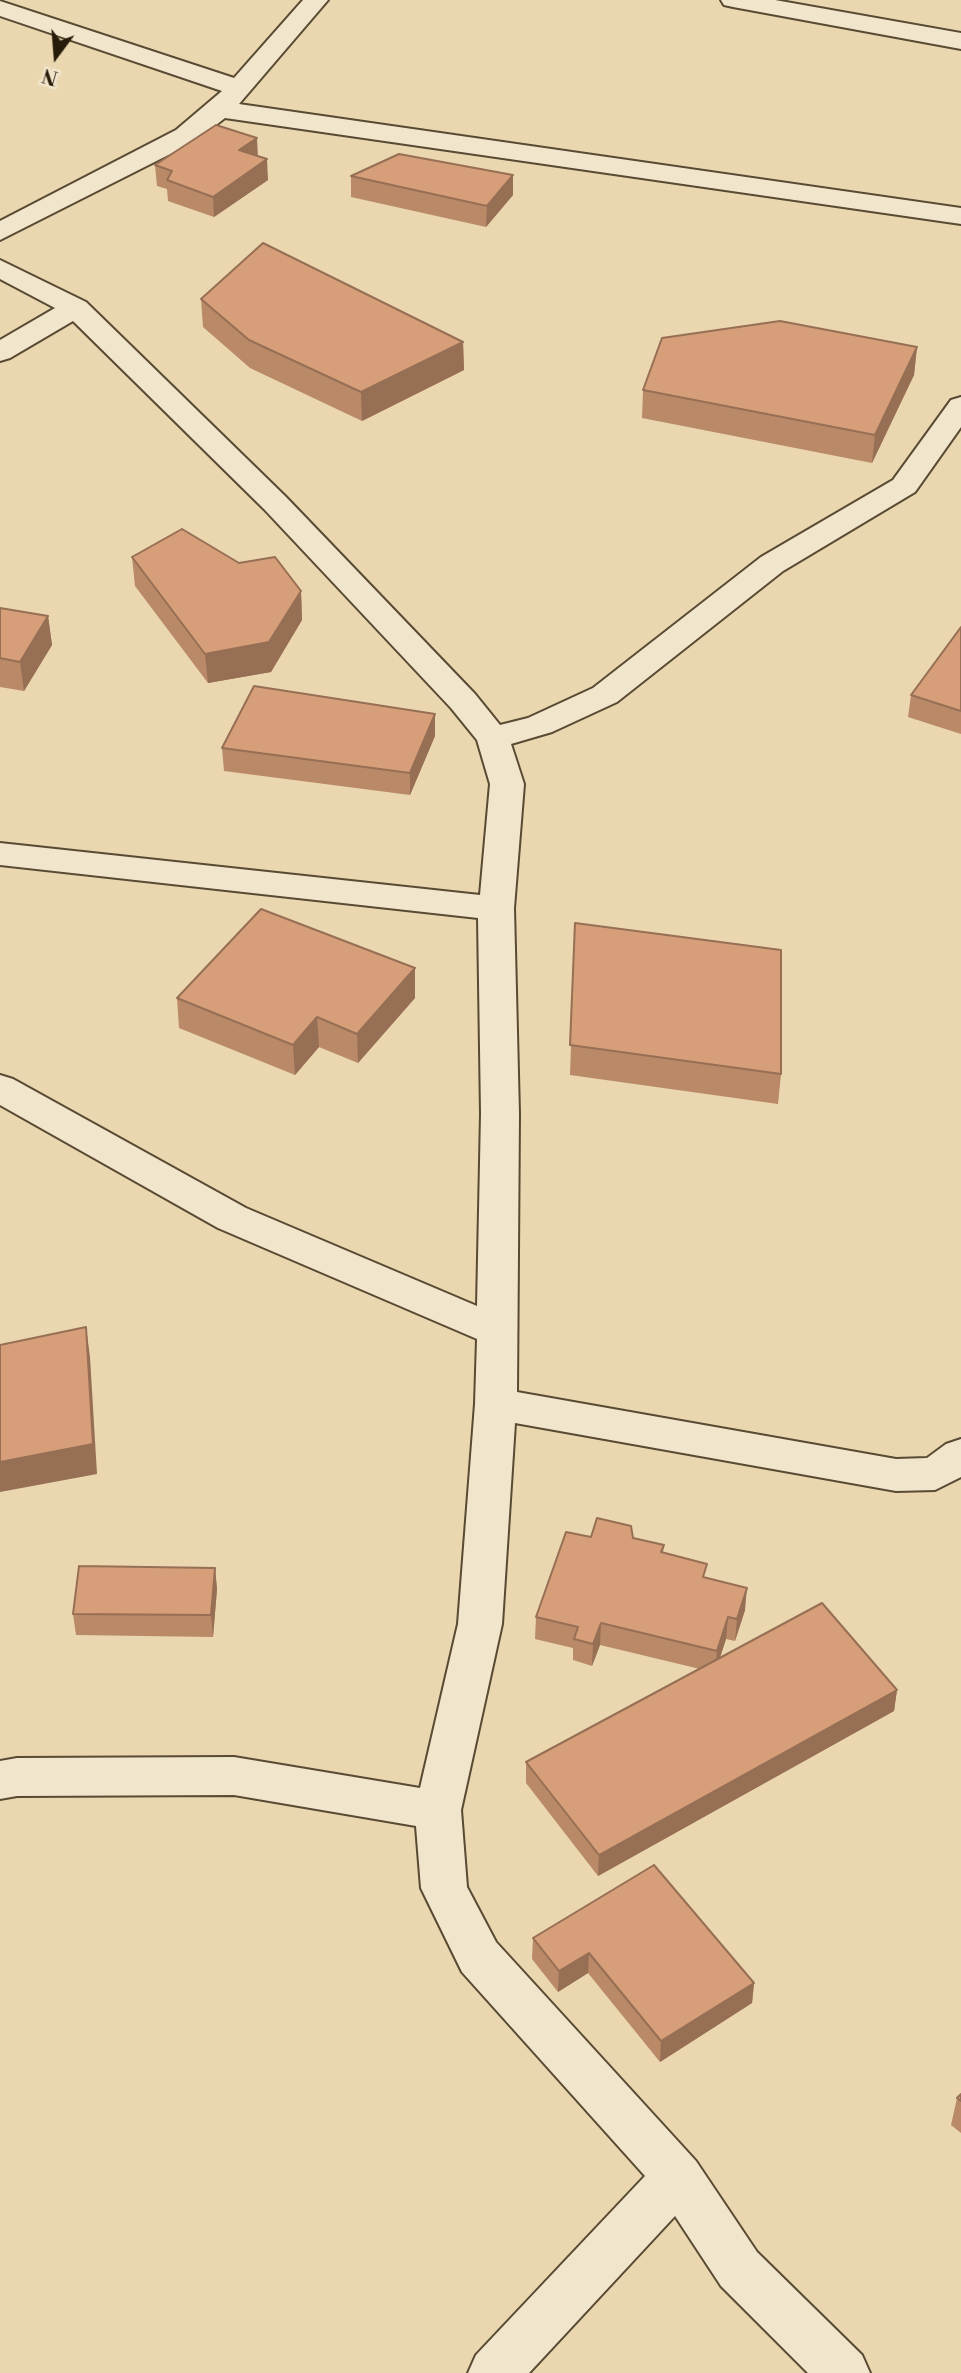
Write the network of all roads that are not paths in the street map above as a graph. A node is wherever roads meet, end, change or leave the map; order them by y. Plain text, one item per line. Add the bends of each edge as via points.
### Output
1 (316, 0) edge
2 (733, 0) edge
3 (0, 8) edge
4 (961, 41) edge
5 (239, 88) junction
6 (220, 109) junction
7 (961, 216) edge
8 (0, 232) edge
9 (0, 268) edge
10 (76, 308) junction
11 (0, 352) edge
12 (961, 406) edge
13 (493, 738) junction
14 (0, 853) edge
15 (496, 908) junction
16 (0, 1088) edge
17 (498, 1331) junction
18 (496, 1404) junction
19 (961, 1455) edge
20 (0, 1780) edge
21 (438, 1810) junction
22 (678, 2177) junction
23 (494, 2373) edge
24 (844, 2373) edge

1 - 5 street
2 - 4 street
3 - 5 street
5 - 6 street
6 - 7 street
6 - 8 street via 185,136
9 - 10 street
10 - 11 street
10 - 13 street via 275,503
12 - 13 street via 904,486 772,564 605,695 540,725
13 - 15 street via 507,784
14 - 15 street
15 - 17 street
16 - 17 street via 232,1219
17 - 18 street
18 - 19 street via 896,1475 935,1474
18 - 21 street via 480,1624
20 - 21 street via 234,1776
21 - 22 street via 444,1888 479,1957
22 - 23 street
22 - 24 street via 739,2269

